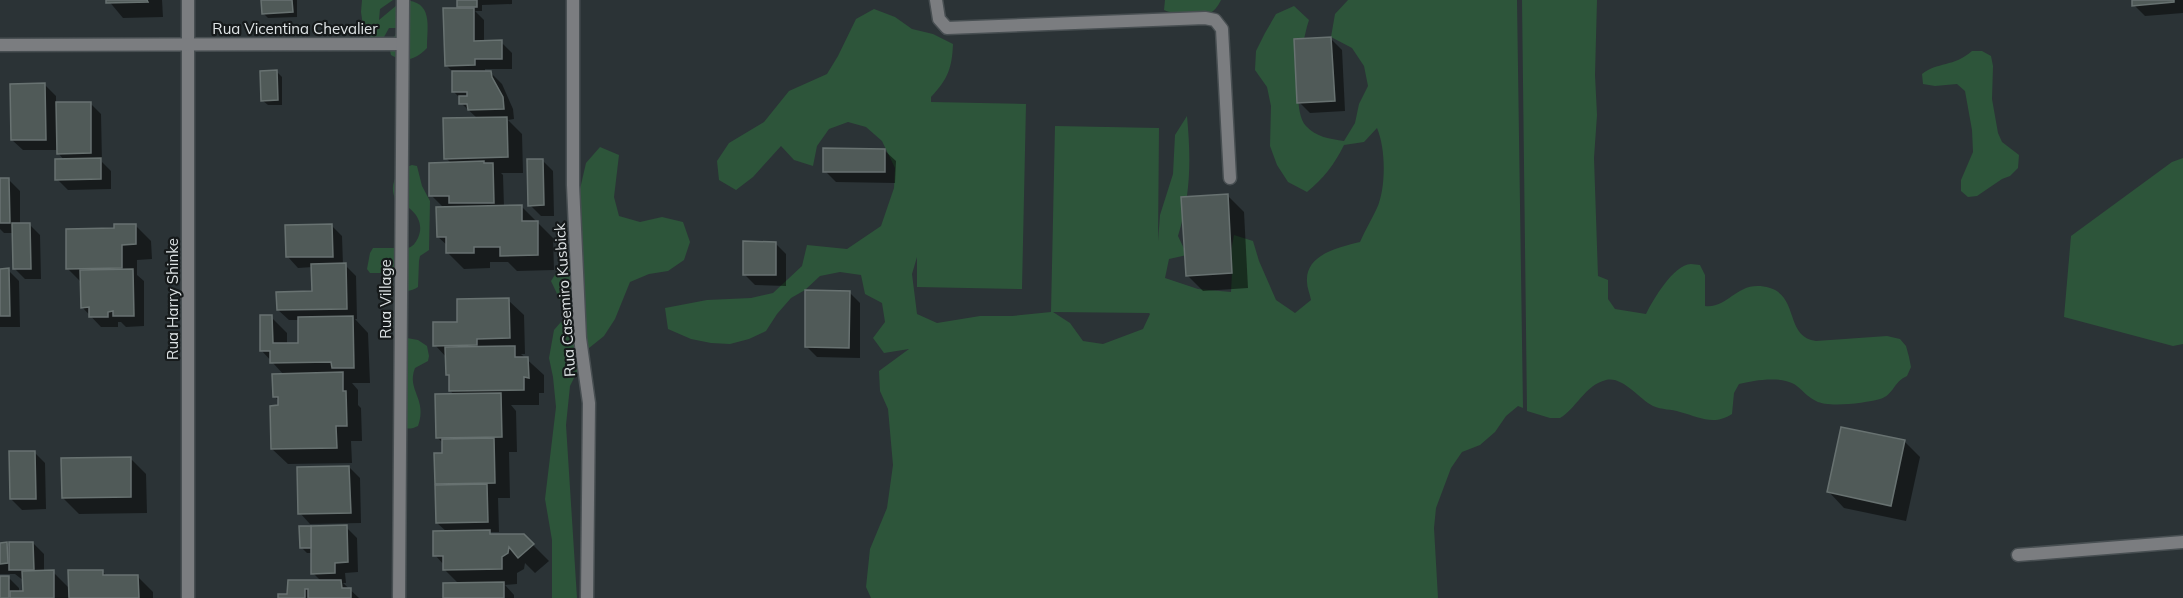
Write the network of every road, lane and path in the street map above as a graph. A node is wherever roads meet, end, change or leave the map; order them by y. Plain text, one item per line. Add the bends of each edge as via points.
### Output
1 (188, 0) edge
2 (403, 0) edge
3 (573, 0) edge
4 (936, 0) edge
5 (188, 44) junction
6 (402, 44) junction
7 (0, 45) edge
8 (1230, 178) dead end
9 (2183, 542) edge
10 (2018, 555) dead end
11 (188, 598) edge
12 (399, 598) edge
13 (587, 598) edge

1 - 5 street, Rua Harry Shinke
2 - 6 street, Rua Village
3 - 13 street, Rua Casemiro Kusbick via 574,197 580,338 589,403
4 - 8 street via 939,19 947,28 1215,20 1222,29
5 - 6 street, Rua Vicentina Chevalier
5 - 7 street, Rua Vicentina Chevalier
5 - 11 street, Rua Harry Shinke
6 - 12 street, Rua Village
9 - 10 street

